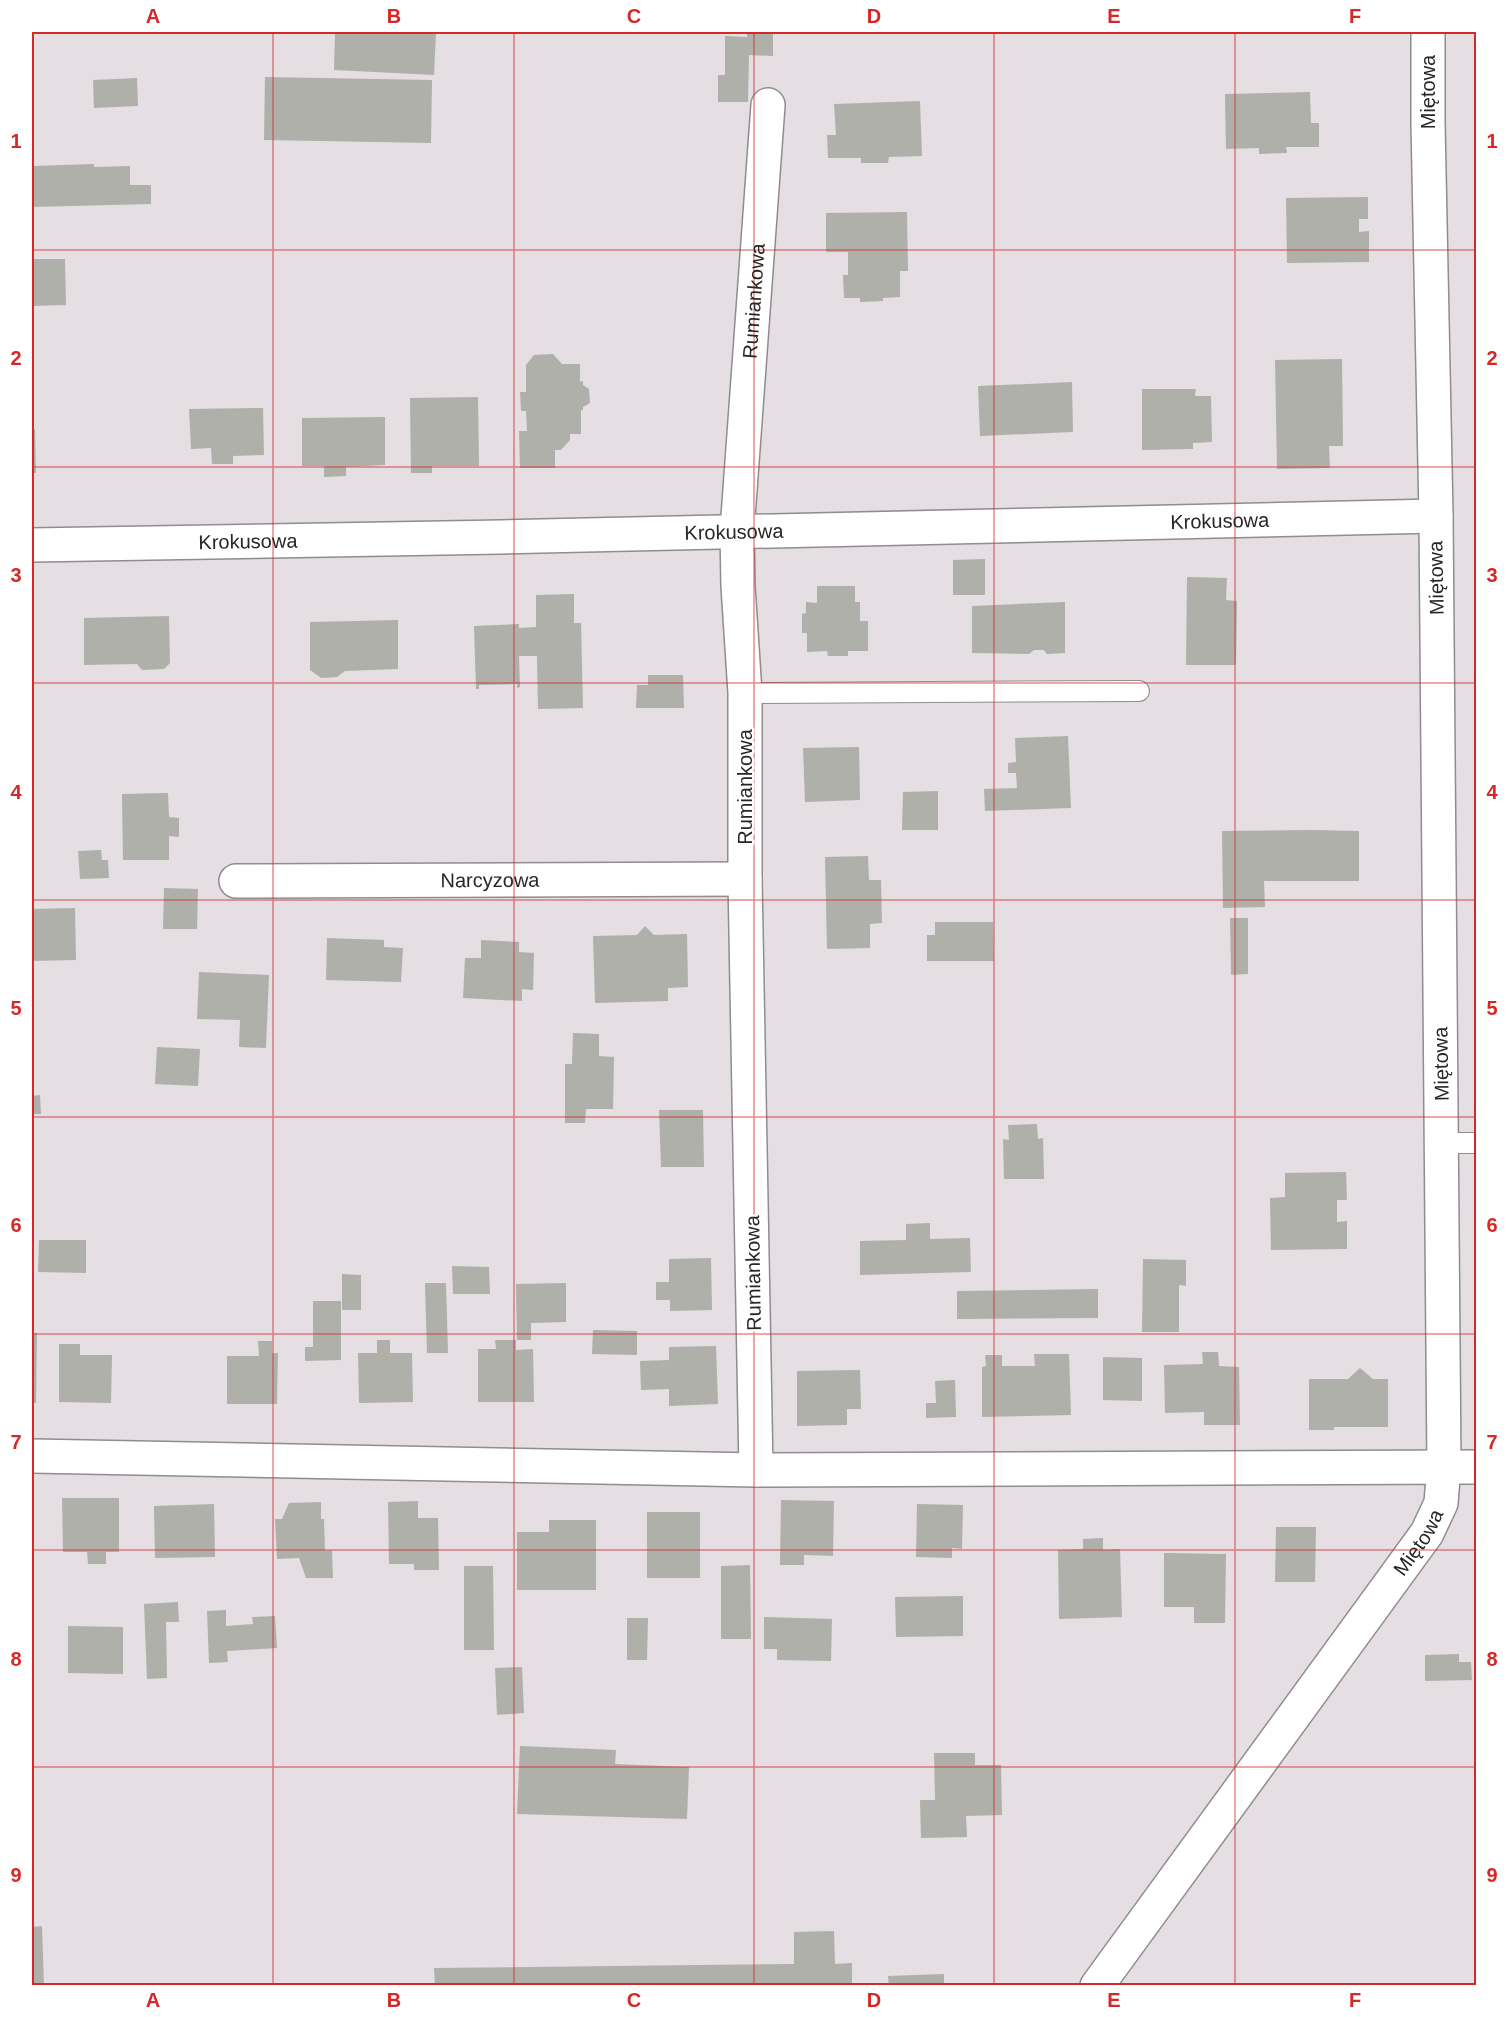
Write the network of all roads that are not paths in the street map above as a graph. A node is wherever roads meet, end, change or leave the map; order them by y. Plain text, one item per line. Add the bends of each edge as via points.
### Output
1 (1428, 32) edge
2 (768, 105) dead end
3 (1436, 516) junction
4 (738, 531) junction
5 (32, 545) edge
6 (1139, 692) dead end
7 (745, 693) junction
8 (745, 879) junction
9 (236, 881) dead end
10 (1442, 1143) junction
11 (1476, 1143) edge
12 (32, 1456) edge
13 (1444, 1466) junction
14 (1476, 1467) edge
15 (756, 1470) junction
16 (1097, 1986) edge

1 - 3 street, Miętowa
2 - 4 street, Rumiankowa
3 - 4 street, Krokusowa
3 - 10 street, Miętowa
4 - 5 street, Krokusowa
4 - 7 street, Rumiankowa
6 - 7 lane
7 - 8 street, Rumiankowa
8 - 9 street, Narcyzowa
8 - 15 street, Rumiankowa
10 - 11 lane
10 - 13 street, Miętowa
12 - 15 street
13 - 14 street
13 - 15 street
13 - 16 street, Miętowa via 1441,1503 1428,1533

